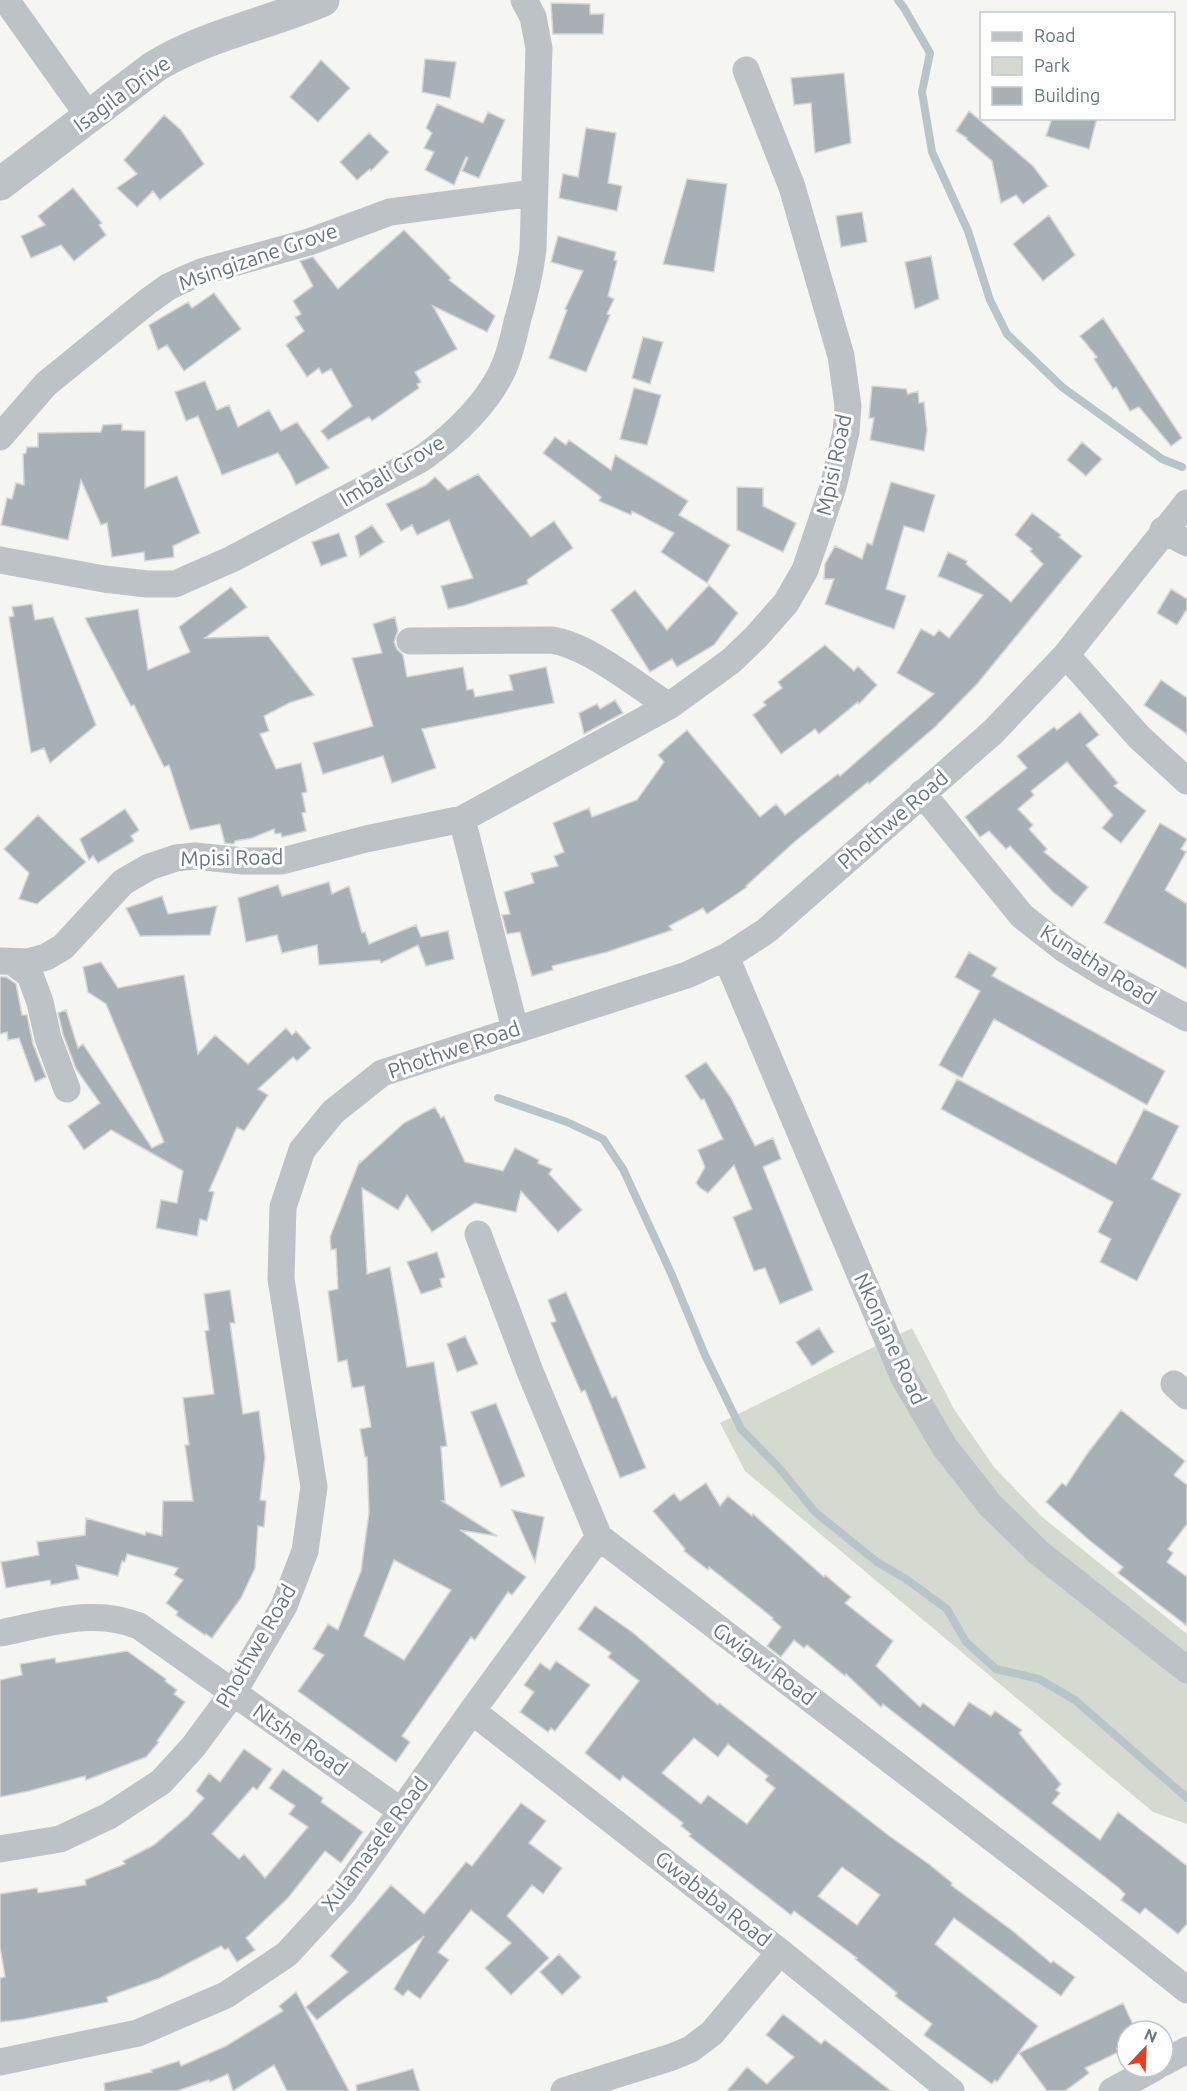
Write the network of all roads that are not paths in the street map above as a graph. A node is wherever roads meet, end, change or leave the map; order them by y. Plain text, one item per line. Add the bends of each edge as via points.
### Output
1 (6, 0) edge
2 (524, 0) edge
3 (306, 3) edge
4 (746, 70) dead end
5 (90, 118) junction
6 (0, 184) edge
7 (534, 193) junction
8 (0, 437) edge
9 (1187, 503) edge
10 (1163, 530) junction
11 (1187, 543) edge
12 (0, 560) edge
13 (410, 641) dead end
14 (1066, 655) junction
15 (669, 706) junction
16 (1187, 781) edge
17 (922, 793) junction
18 (462, 819) junction
19 (726, 957) junction
20 (7, 962) edge
21 (1187, 1018) edge
22 (515, 1029) junction
23 (67, 1089) dead end
24 (478, 1234) dead end
25 (598, 1537) junction
26 (0, 1633) edge
27 (1187, 1670) edge
28 (233, 1693) junction
29 (472, 1711) junction
30 (401, 1811) junction
31 (0, 1849) edge
32 (780, 1952) junction
33 (1187, 1990) edge
34 (0, 2062) edge
35 (1134, 2079) edge
36 (564, 2091) edge
37 (951, 2091) edge
38 (1112, 2091) edge

1 - 5 street
2 - 7 street, Imbali Grove via 533,17 539,48
3 - 5 street, Isagila Drive via 172,56
4 - 15 street, Mpisi Road via 792,187 835,333 848,406 846,432 817,537 796,588 731,661
5 - 6 street, Isagila Drive
7 - 8 street, Msingizane Grove via 390,212 309,242 187,278 147,302 46,384
7 - 12 street, Imbali Grove via 531,269 506,363 491,390 463,425 421,459 232,560 175,584 104,579
9 - 10 street, Phothwe Road
10 - 11 street
10 - 14 street, Phothwe Road
13 - 15 street via 567,642
14 - 16 street via 1139,736
14 - 17 street, Phothwe Road via 993,732
15 - 18 street, Mpisi Road
17 - 19 street, Phothwe Road via 766,931
17 - 21 street, Kunatha Road via 1022,916 1102,973
18 - 20 street, Mpisi Road via 282,861 176,858 123,882 63,947 28,962
18 - 22 street
19 - 22 street, Phothwe Road via 687,975
19 - 27 street, Nkonjane Road via 904,1378 944,1446 990,1505 1039,1552
20 - 23 street via 30,975
22 - 28 street, Phothwe Road via 382,1073 333,1112 302,1150 283,1207 281,1280 314,1487 305,1551 284,1606
24 - 25 street
25 - 29 street, Xulamasele Road
25 - 33 street, Gwigwi Road
26 - 28 street, Ntshe Road via 87,1616 125,1620
28 - 30 street, Ntshe Road
28 - 31 street, Phothwe Road via 194,1747 161,1782 109,1816 60,1839
29 - 30 street, Xulamasele Road
29 - 32 street, Gwababa Road
30 - 34 street, Xulamasele Road via 344,1892 286,1954 226,1995 138,2033
32 - 36 street via 712,2033 691,2049
32 - 37 street, Gwababa Road
35 - 38 street

